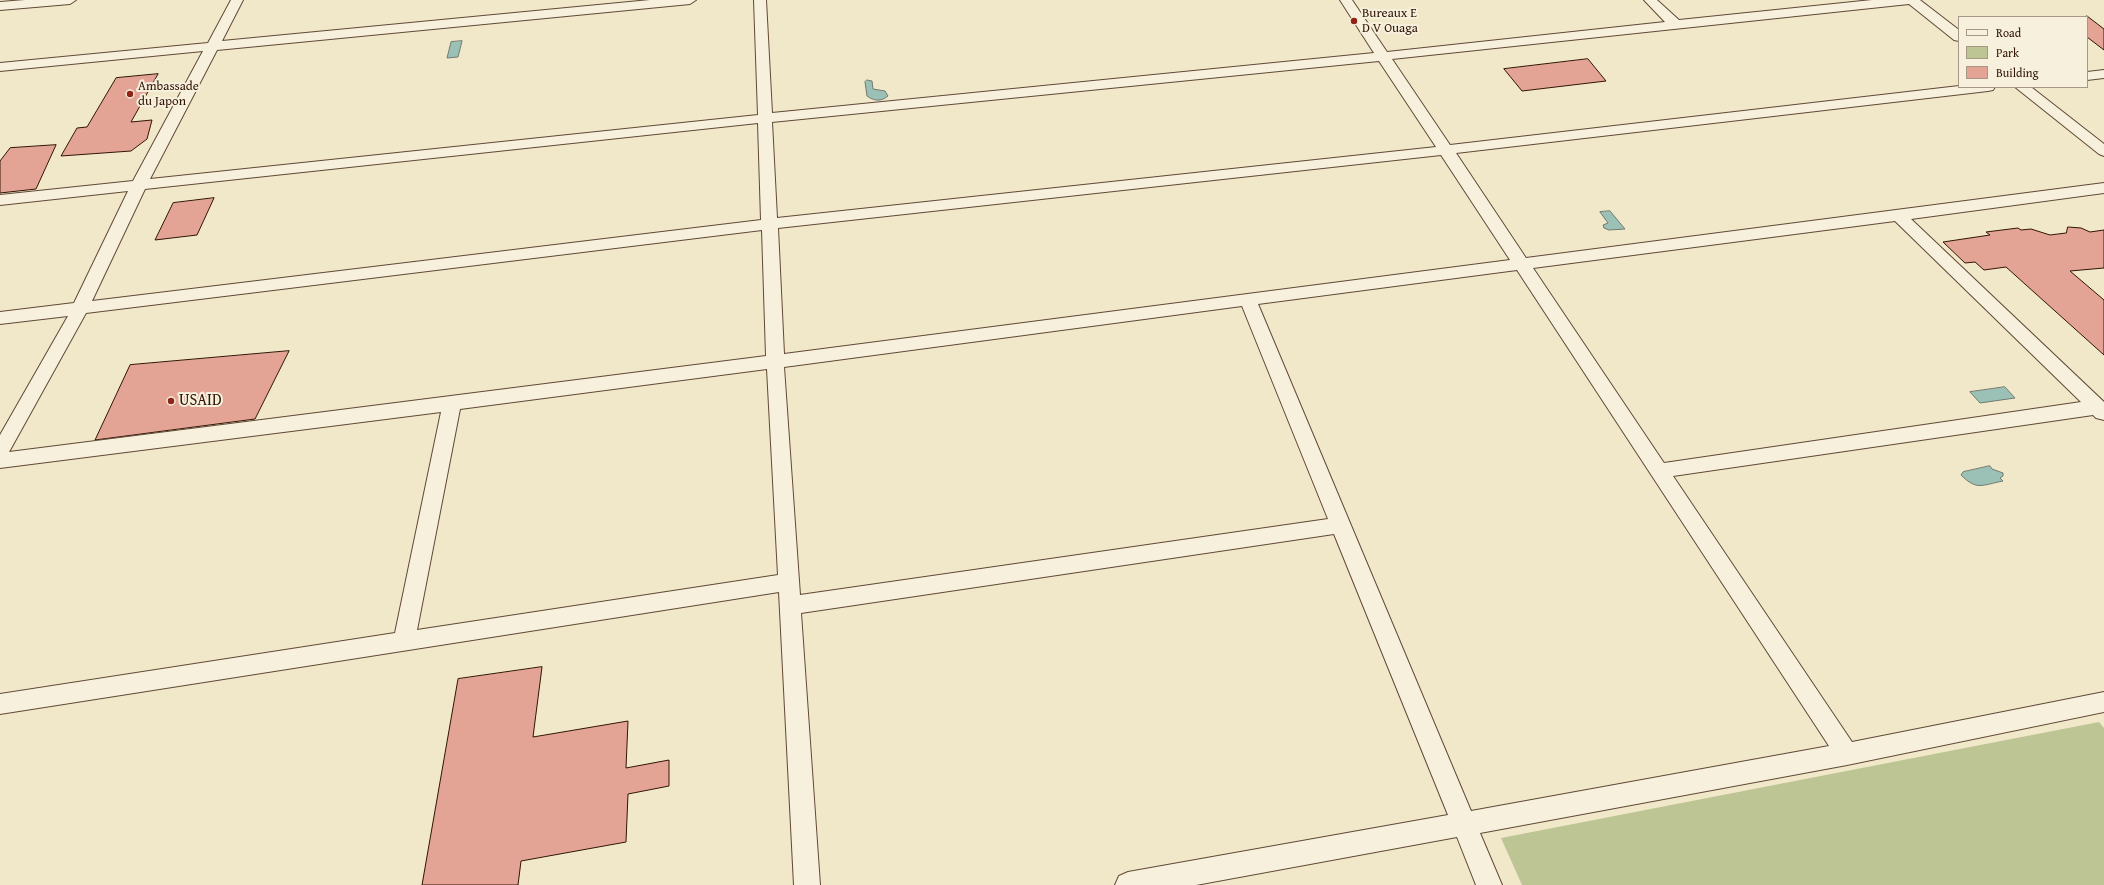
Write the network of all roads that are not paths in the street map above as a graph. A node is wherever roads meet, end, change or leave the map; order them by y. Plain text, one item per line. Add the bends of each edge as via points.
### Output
1 (70, 0) edge
2 (237, 0) edge
3 (690, 0) edge
4 (760, 0) edge
5 (1346, 0) edge
6 (1650, 0) edge
7 (1908, 0) edge
8 (1912, 0) edge
9 (0, 6) edge
10 (1676, 25) junction
11 (1958, 36) edge
12 (212, 47) junction
13 (1384, 56) junction
14 (0, 67) edge
15 (2104, 74) edge
16 (2088, 76) edge
17 (1979, 88) edge
18 (2023, 88) edge
19 (766, 118) junction
20 (1447, 150) junction
21 (2104, 151) edge
22 (139, 185) junction
23 (2104, 188) edge
24 (0, 200) edge
25 (1900, 217) junction
26 (769, 224) junction
27 (1523, 263) junction
28 (1248, 300) junction
29 (80, 309) junction
30 (0, 318) edge
31 (775, 361) junction
32 (452, 404) junction
33 (2100, 411) edge
34 (0, 452) edge
35 (0, 461) edge
36 (1659, 471) junction
37 (1342, 525) junction
38 (787, 582) junction
39 (789, 606) junction
40 (404, 641) junction
41 (2104, 702) edge
42 (0, 704) edge
43 (1847, 754) junction
44 (1464, 824) junction
45 (807, 885) edge
46 (1128, 885) edge
47 (1489, 885) edge

1 - 9 street
2 - 12 street
3 - 12 street
4 - 19 street
5 - 13 street
6 - 10 street
7 - 10 street
8 - 11 street
10 - 13 street
12 - 14 street
12 - 22 street
13 - 19 street
13 - 20 street
15 - 16 street
17 - 20 street
18 - 21 street
19 - 22 street
19 - 26 street
20 - 26 street
20 - 27 street
22 - 24 street
22 - 29 street
23 - 25 street
25 - 27 street
25 - 33 street
26 - 29 street
26 - 31 street
27 - 28 street
27 - 36 street
28 - 31 street
28 - 37 street
29 - 30 street
29 - 34 street
31 - 32 street
31 - 38 street
32 - 35 street
32 - 40 street
33 - 36 street
36 - 43 street
37 - 39 street
37 - 44 street
38 - 39 street
38 - 40 street
39 - 45 street
40 - 42 street
41 - 43 street
43 - 44 street
44 - 46 street
44 - 47 street

